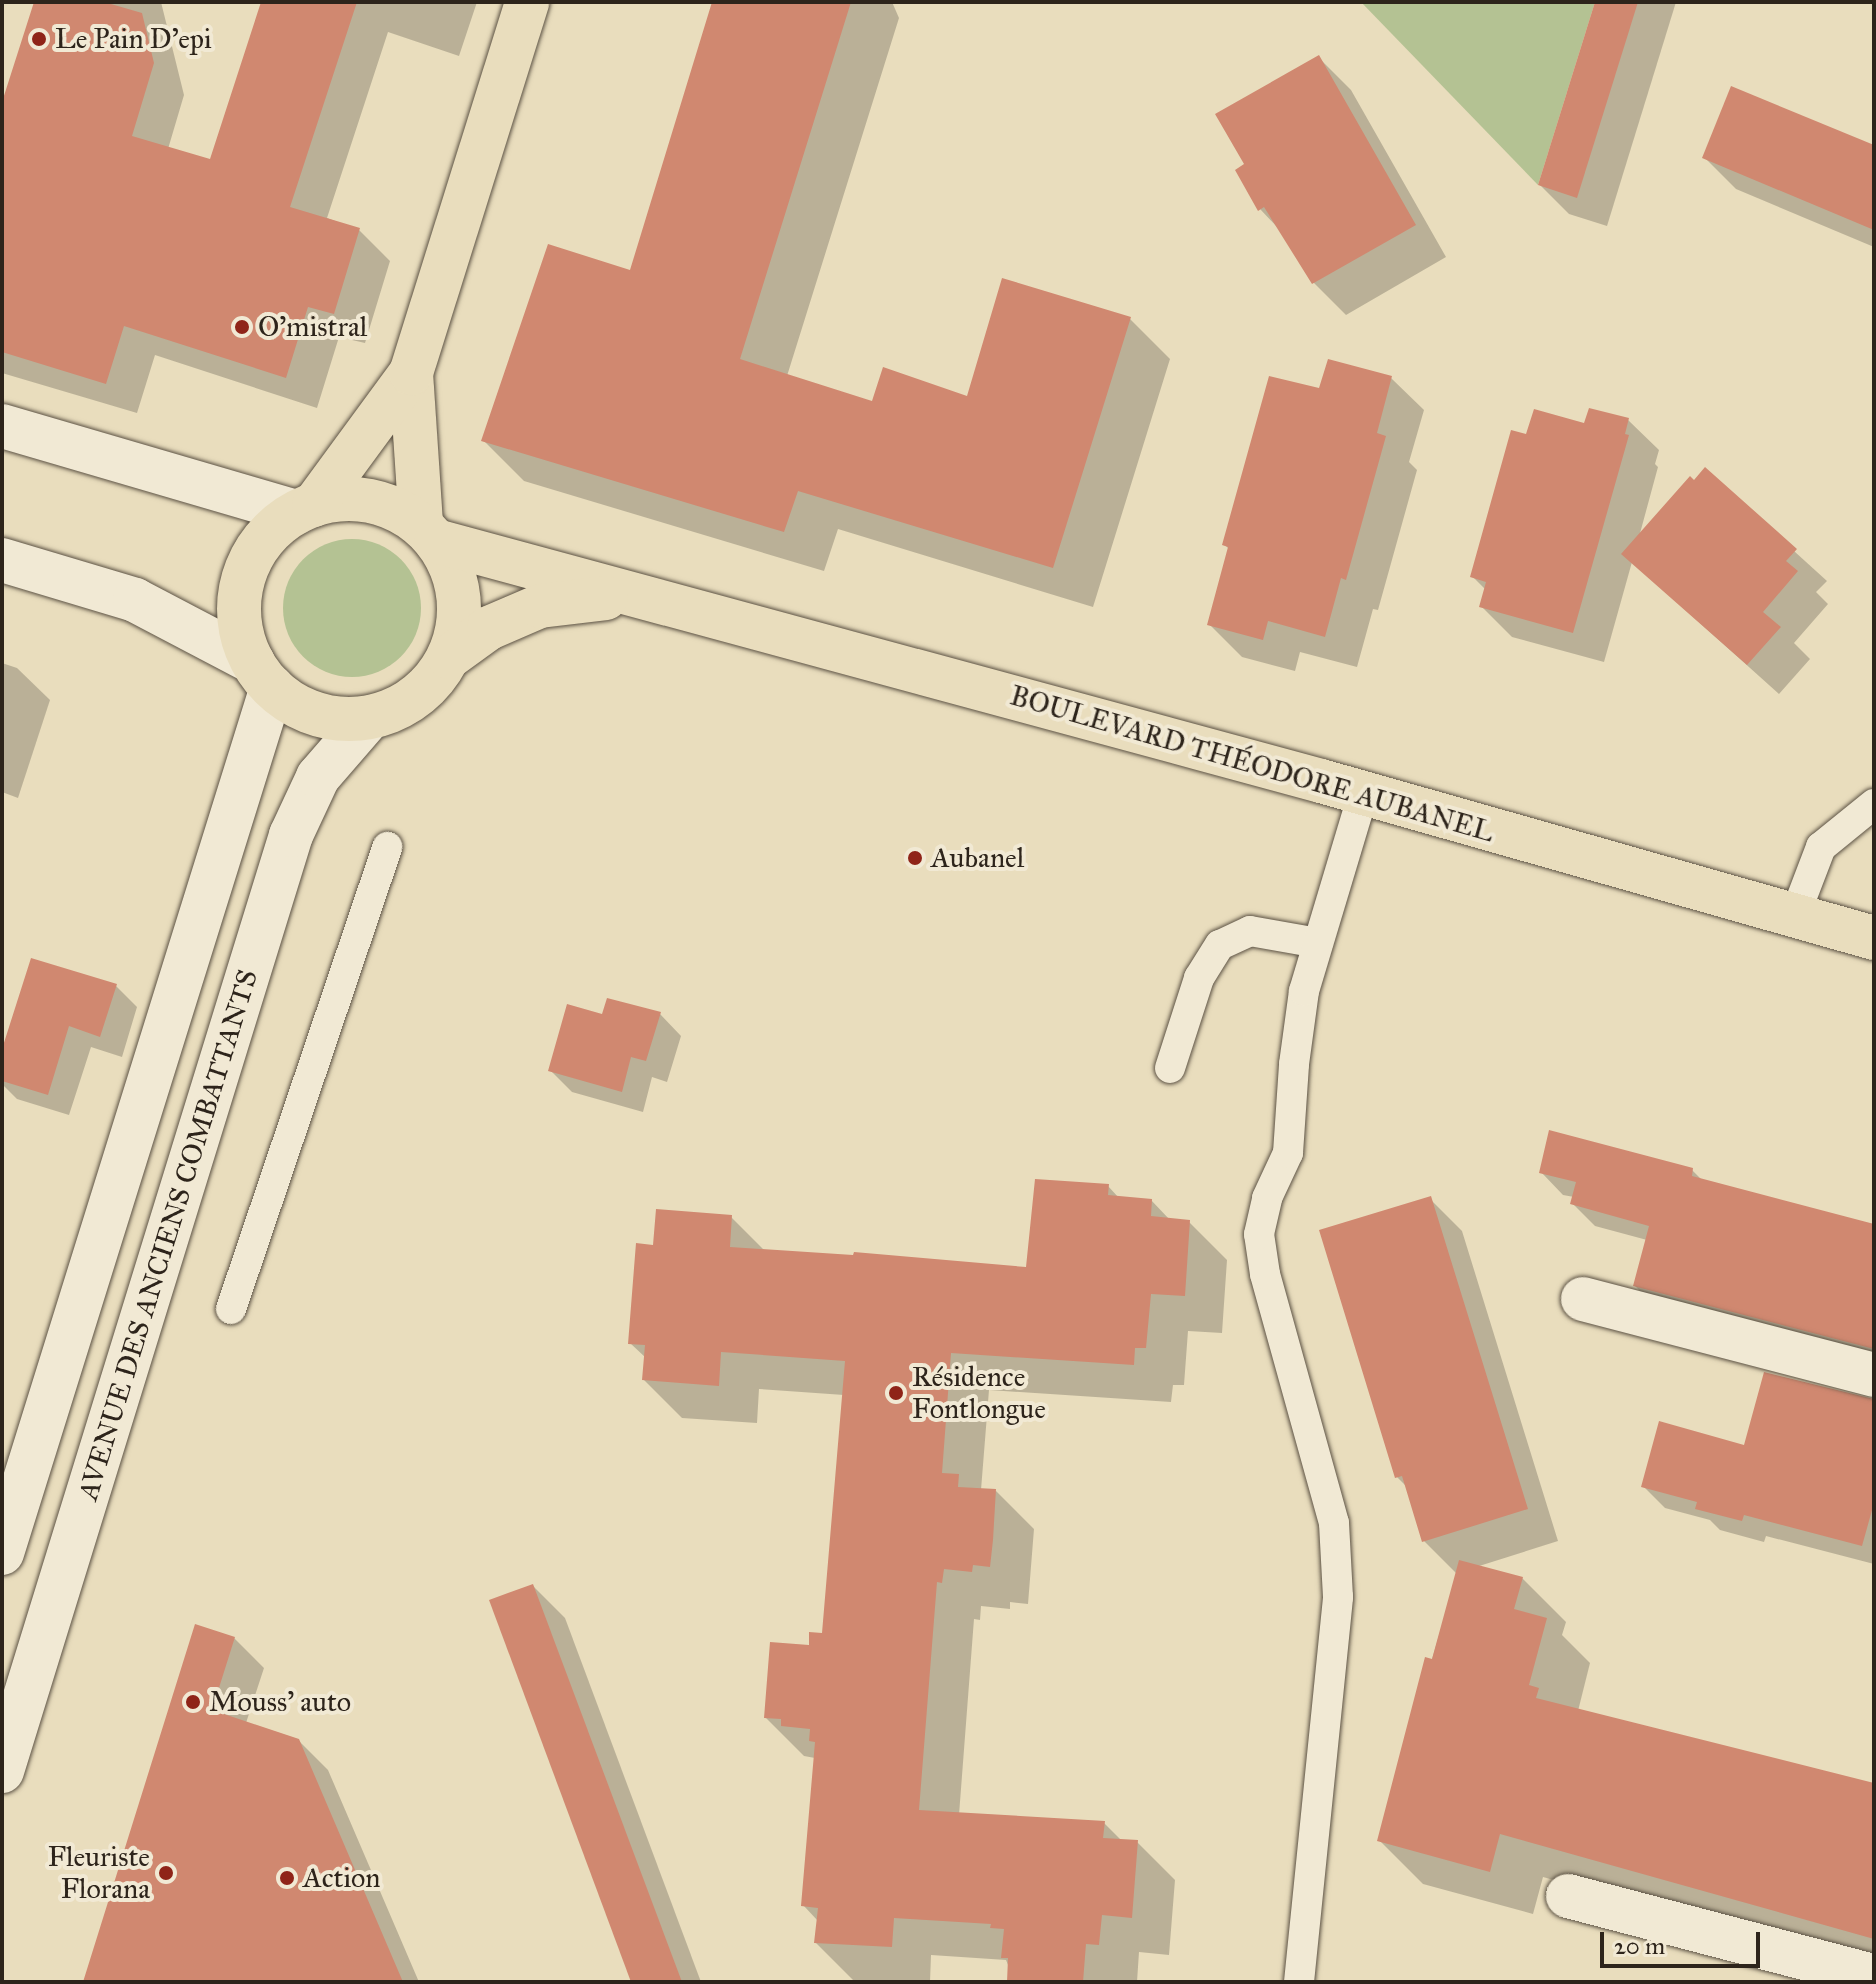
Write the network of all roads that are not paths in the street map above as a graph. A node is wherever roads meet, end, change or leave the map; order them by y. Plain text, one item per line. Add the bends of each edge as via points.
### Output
1 (527, 2) edge
2 (411, 373) junction
3 (2, 426) edge
4 (305, 509) junction
5 (428, 533) junction
6 (2, 560) edge
7 (628, 595) junction
8 (449, 657) junction
9 (262, 675) junction
10 (370, 717) junction
11 (1363, 794) junction
12 (1874, 804) edge
13 (387, 847) dead end
14 (1795, 915) junction
15 (1874, 938) edge
16 (1318, 943) junction
17 (1170, 1068) dead end
18 (1583, 1299) dead end
19 (231, 1309) dead end
20 (1874, 1375) edge
21 (2, 1553) edge
22 (2, 1771) edge
23 (1568, 1896) dead end
24 (1874, 1976) edge
25 (1299, 1982) edge

1 - 2 main road
2 - 4 main road
2 - 5 main road
3 - 4 main road
4 - 5 main road via 351,499 389,506
4 - 9 main road via 270,533 248,561 237,596 241,629
5 - 7 main road, BOULEVARD THÉODORE AUBANEL
5 - 8 main road via 453,572 459,600 458,629
6 - 9 main road via 135,600
7 - 8 main road, BOULEVARD THÉODORE AUBANEL via 540,606 489,628
7 - 11 main road, BOULEVARD THÉODORE AUBANEL
8 - 10 main road via 430,685 403,705
9 - 10 main road via 301,707 324,715
9 - 21 main road
10 - 22 main road, AVENUE DES ANCIENS COMBATTANTS via 318,777 291,835
11 - 14 main road, BOULEVARD THÉODORE AUBANEL
11 - 16 lane
12 - 14 lane via 1821,847
13 - 19 lane
14 - 15 main road, BOULEVARD THÉODORE AUBANEL
16 - 17 lane via 1250,931 1220,945 1199,978
16 - 25 lane via 1302,1006 1288,1153 1267,1198 1259,1234 1265,1274 1334,1523 1338,1597
18 - 20 main road
23 - 24 main road

